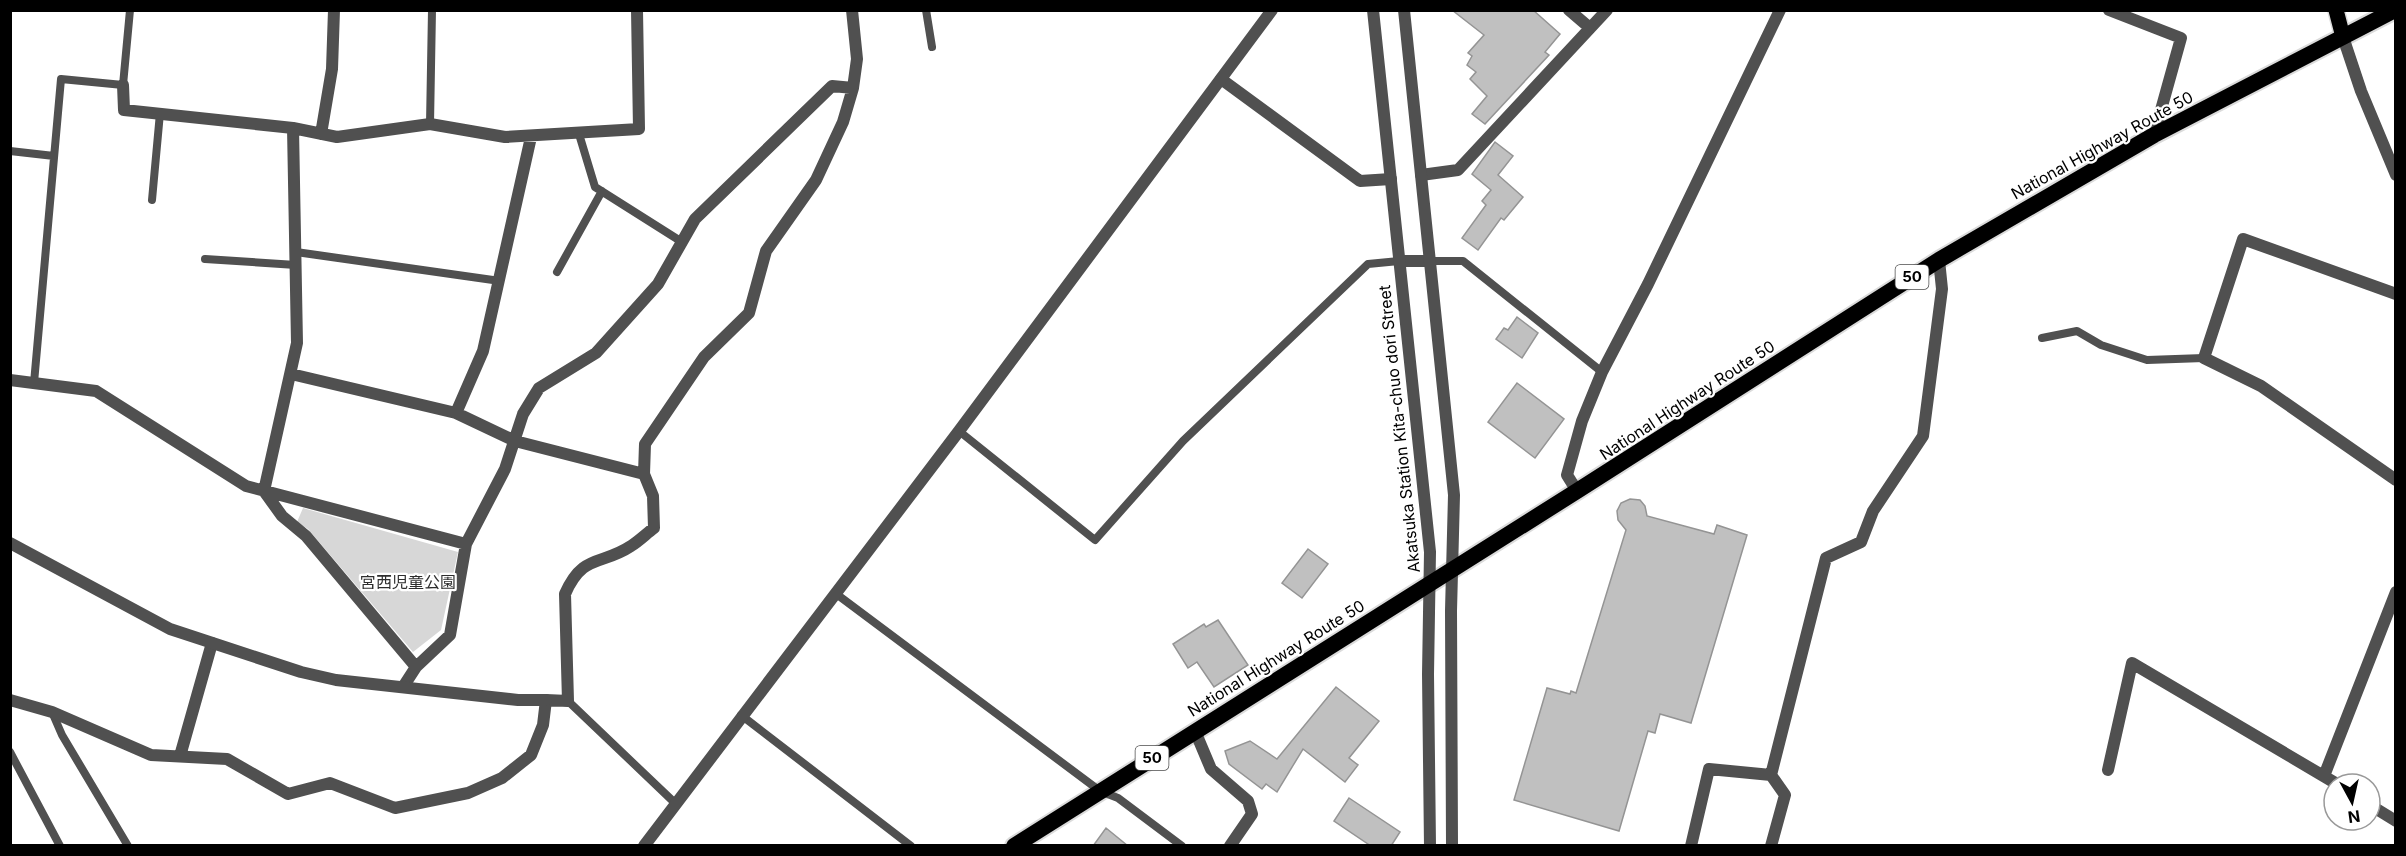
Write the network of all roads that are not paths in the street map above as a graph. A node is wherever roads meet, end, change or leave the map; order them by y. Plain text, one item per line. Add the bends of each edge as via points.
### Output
1 (130, 10) edge
2 (334, 10) edge
3 (432, 10) edge
4 (637, 10) edge
5 (852, 10) edge
6 (926, 10) edge
7 (1272, 10) edge
8 (1373, 10) edge
9 (1404, 10) edge
10 (1569, 10) edge
11 (1607, 10) edge
12 (1780, 10) edge
13 (2109, 10) edge
14 (2336, 10) edge
15 (2395, 10) edge
16 (1590, 28) junction
17 (2343, 37) junction
18 (932, 47) dead end
19 (1221, 79) junction
20 (123, 85) junction
21 (853, 88) junction
22 (160, 113) junction
23 (430, 124) junction
24 (293, 128) junction
25 (321, 134) junction
26 (579, 134) junction
27 (2154, 135) junction
28 (531, 137) junction
29 (10, 151) edge
30 (54, 156) junction
31 (1421, 175) junction
32 (2396, 175) edge
33 (1391, 179) junction
34 (602, 191) junction
35 (152, 200) dead end
36 (682, 242) junction
37 (296, 252) junction
38 (205, 259) dead end
39 (1939, 260) junction
40 (1399, 261) junction
41 (1429, 261) junction
42 (296, 265) junction
43 (557, 272) dead end
44 (500, 281) junction
45 (2396, 294) edge
46 (2042, 338) dead end
47 (2204, 358) junction
48 (1602, 372) junction
49 (291, 374) junction
50 (10, 380) edge
51 (34, 383) junction
52 (456, 413) junction
53 (959, 431) junction
54 (515, 441) junction
55 (644, 474) junction
56 (2396, 480) edge
57 (264, 491) junction
58 (1577, 491) junction
59 (10, 543) edge
60 (466, 544) junction
61 (1452, 569) junction
62 (1431, 582) junction
63 (2396, 592) edge
64 (835, 593) junction
65 (212, 643) junction
66 (416, 668) junction
67 (403, 687) junction
68 (10, 700) edge
69 (546, 700) junction
70 (568, 700) junction
71 (52, 712) junction
72 (740, 715) junction
73 (1195, 731) junction
74 (10, 752) edge
75 (180, 756) junction
76 (2108, 770) dead end
77 (2326, 772) edge
78 (1771, 775) junction
79 (2322, 775) edge
80 (1100, 791) junction
81 (676, 804) junction
82 (2382, 812) edge
83 (2396, 821) edge
84 (60, 846) edge
85 (128, 846) edge
86 (644, 846) edge
87 (911, 846) edge
88 (1014, 846) edge
89 (1182, 846) edge
90 (1230, 846) edge
91 (1430, 846) edge
92 (1452, 846) edge
93 (1691, 846) edge
94 (1772, 846) edge

1 - 20 lane
2 - 25 street via 332,69
3 - 23 lane
4 - 26 street via 639,129
5 - 21 street via 857,58
6 - 18 lane
7 - 19 street
8 - 33 street, Akatsuka Station Kita-chuo dori Street
9 - 31 street
10 - 16 street
11 - 16 street
12 - 48 street
13 - 27 street via 2181,38
14 - 17 main road
15 - 17 highway, National Highway Route 50 / 50
16 - 31 street via 1458,170
17 - 27 highway, National Highway Route 50 / 50
17 - 32 street
19 - 33 street via 1360,181
19 - 53 street
20 - 22 street via 124,110
20 - 30 lane via 61,79
21 - 36 street via 832,86 695,219
21 - 55 street via 843,122 816,180 766,251 749,313 704,357 645,444
22 - 24 street
22 - 35 lane
23 - 25 street via 337,136
23 - 28 street via 505,137
24 - 25 street
24 - 37 street
26 - 28 street
26 - 34 lane via 596,187
27 - 39 highway, National Highway Route 50 / 50
28 - 44 street
29 - 30 lane
30 - 51 lane
31 - 41 street
33 - 40 street, Akatsuka Station Kita-chuo dori Street
34 - 36 lane
34 - 43 lane
36 - 54 street via 658,284 596,353 539,388 523,414
37 - 42 street
37 - 44 lane
38 - 42 lane
39 - 58 highway, National Highway Route 50 / 50
39 - 78 street via 1942,289 1923,436 1873,511 1861,542 1826,558
40 - 41 street
40 - 53 lane via 1368,264 1183,441 1095,540
40 - 62 street, Akatsuka Station Kita-chuo dori Street
41 - 48 lane via 1463,261
41 - 61 street via 1454,495
42 - 49 street via 297,343
44 - 52 street via 483,351
45 - 47 street via 2243,239
46 - 47 lane via 2077,331 2101,345 2147,360
47 - 56 street via 2261,387
48 - 58 street via 1582,421 1567,475
49 - 52 street
49 - 57 street
50 - 51 street
51 - 57 street via 96,391 246,486
52 - 54 street
53 - 64 street
54 - 55 street
54 - 60 street via 506,469
55 - 70 street via 653,496 654,528 630,547 586,564 565,594
57 - 60 street
57 - 66 street
58 - 61 highway, National Highway Route 50 / 50
59 - 65 street via 170,629
60 - 66 street via 450,635
61 - 62 highway, National Highway Route 50 / 50
61 - 92 street
62 - 73 highway, National Highway Route 50 / 50
62 - 91 street, Akatsuka Station Kita-chuo dori Street
63 - 77 street
64 - 72 street
64 - 80 lane
65 - 67 street via 301,672
65 - 75 street
66 - 67 street
67 - 69 street
68 - 71 street
69 - 70 street
69 - 75 street via 543,724 531,755 502,778 468,792 395,808 330,783 288,794 227,759
70 - 81 lane
71 - 75 street via 151,755
71 - 85 lane
72 - 81 street
72 - 87 lane
73 - 80 highway, National Highway Route 50 / 50
73 - 90 street via 1211,769 1248,801 1251,814
74 - 84 lane
76 - 79 street via 2132,663
78 - 93 street via 1709,769
78 - 94 street via 1785,795
80 - 88 highway, National Highway Route 50 / 50
80 - 89 lane via 1118,798
81 - 86 street
82 - 83 street

